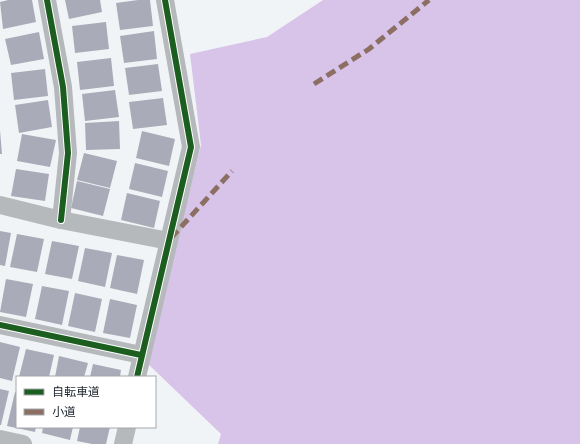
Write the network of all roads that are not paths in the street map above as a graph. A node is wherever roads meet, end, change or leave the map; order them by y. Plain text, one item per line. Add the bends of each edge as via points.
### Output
1 (47, 0) edge
2 (165, 0) edge
3 (0, 205) edge
4 (61, 220) junction
5 (169, 241) junction
6 (0, 324) edge
7 (141, 355) junction
8 (136, 376) edge
9 (126, 428) edge
10 (0, 439) edge
11 (23, 444) edge
12 (123, 444) edge

1 - 4 street via 63,87 68,153
2 - 5 street via 191,147
3 - 4 street
4 - 5 street
5 - 7 street
6 - 7 street
7 - 8 street
9 - 12 street
10 - 11 street

